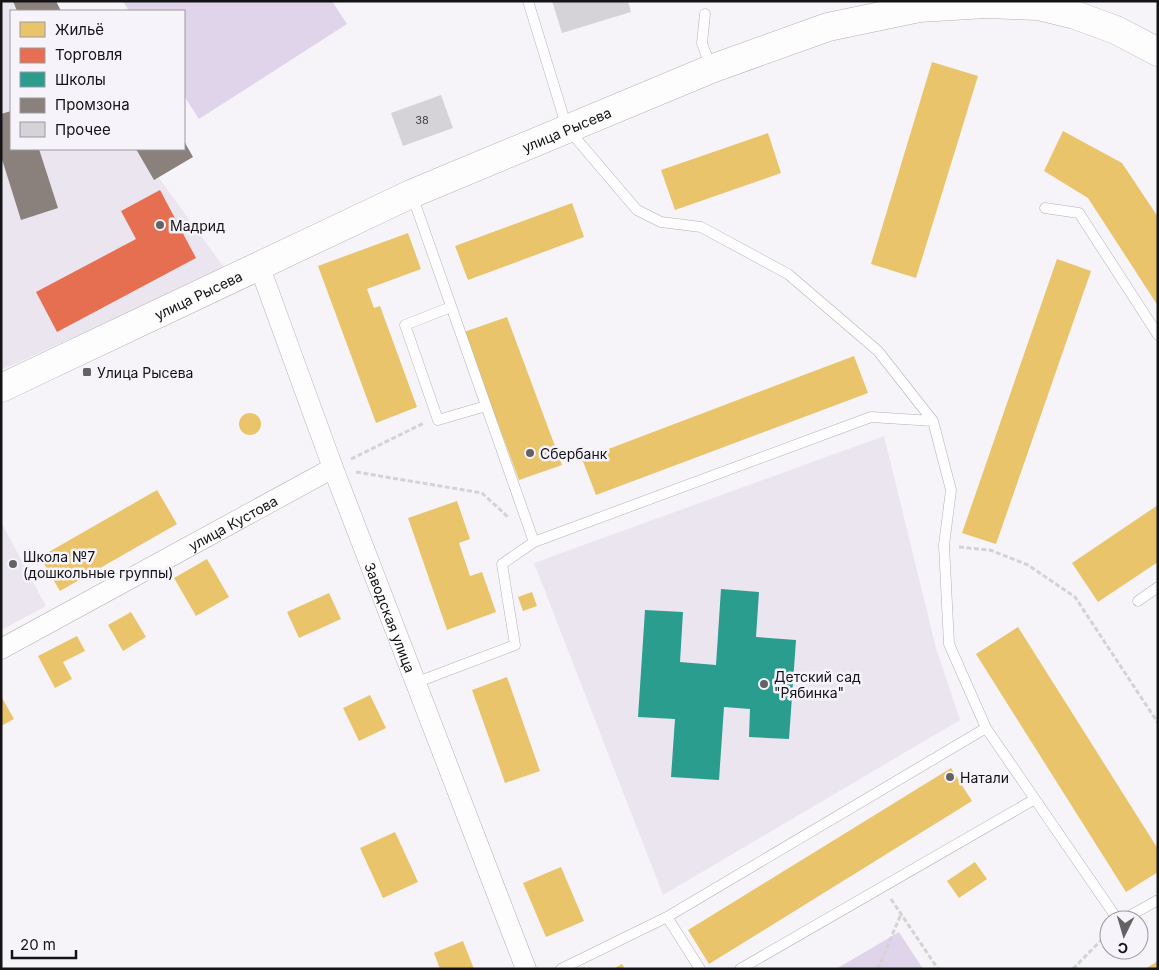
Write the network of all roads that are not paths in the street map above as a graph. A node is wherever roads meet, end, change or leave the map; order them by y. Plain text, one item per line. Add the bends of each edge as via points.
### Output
1 (528, 1) edge
2 (705, 14) dead end
3 (1158, 52) edge
4 (711, 69) junction
5 (567, 128) junction
6 (411, 194) junction
7 (1045, 208) dead end
8 (259, 265) junction
9 (451, 308) junction
10 (1158, 335) edge
11 (1, 388) edge
12 (486, 406) junction
13 (934, 421) junction
14 (333, 468) junction
15 (534, 542) junction
16 (1158, 587) edge
17 (1138, 601) dead end
18 (1, 649) edge
19 (416, 683) junction
20 (986, 728) junction
21 (1035, 799) junction
22 (1158, 900) edge
23 (1111, 910) edge
24 (1140, 910) edge
25 (667, 918) junction
26 (526, 969) edge
27 (561, 969) edge
28 (700, 969) edge
29 (740, 969) edge

1 - 5 lane
2 - 4 lane via 702,43
3 - 4 main road, улица Рысева via 1078,12 1038,6 986,4 919,8 828,27
4 - 5 main road, улица Рысева
5 - 6 main road, улица Рысева
5 - 13 lane via 637,210 661,222 701,228 788,274 878,351
6 - 8 main road, улица Рысева
6 - 9 lane
7 - 10 lane via 1079,213
8 - 11 main road, улица Рысева
8 - 14 street, Заводская улица
9 - 12 lane
9 - 12 lane via 405,325 438,420
12 - 15 lane
13 - 15 lane via 871,417
13 - 20 lane via 951,490 944,545 949,644
14 - 18 street, улица Кустова
14 - 19 street, Заводская улица
15 - 19 lane via 502,564 515,645
16 - 17 lane
19 - 26 street, Заводская улица
20 - 21 lane
20 - 25 lane
21 - 23 lane
21 - 29 lane
22 - 24 lane
25 - 27 lane
25 - 28 lane

